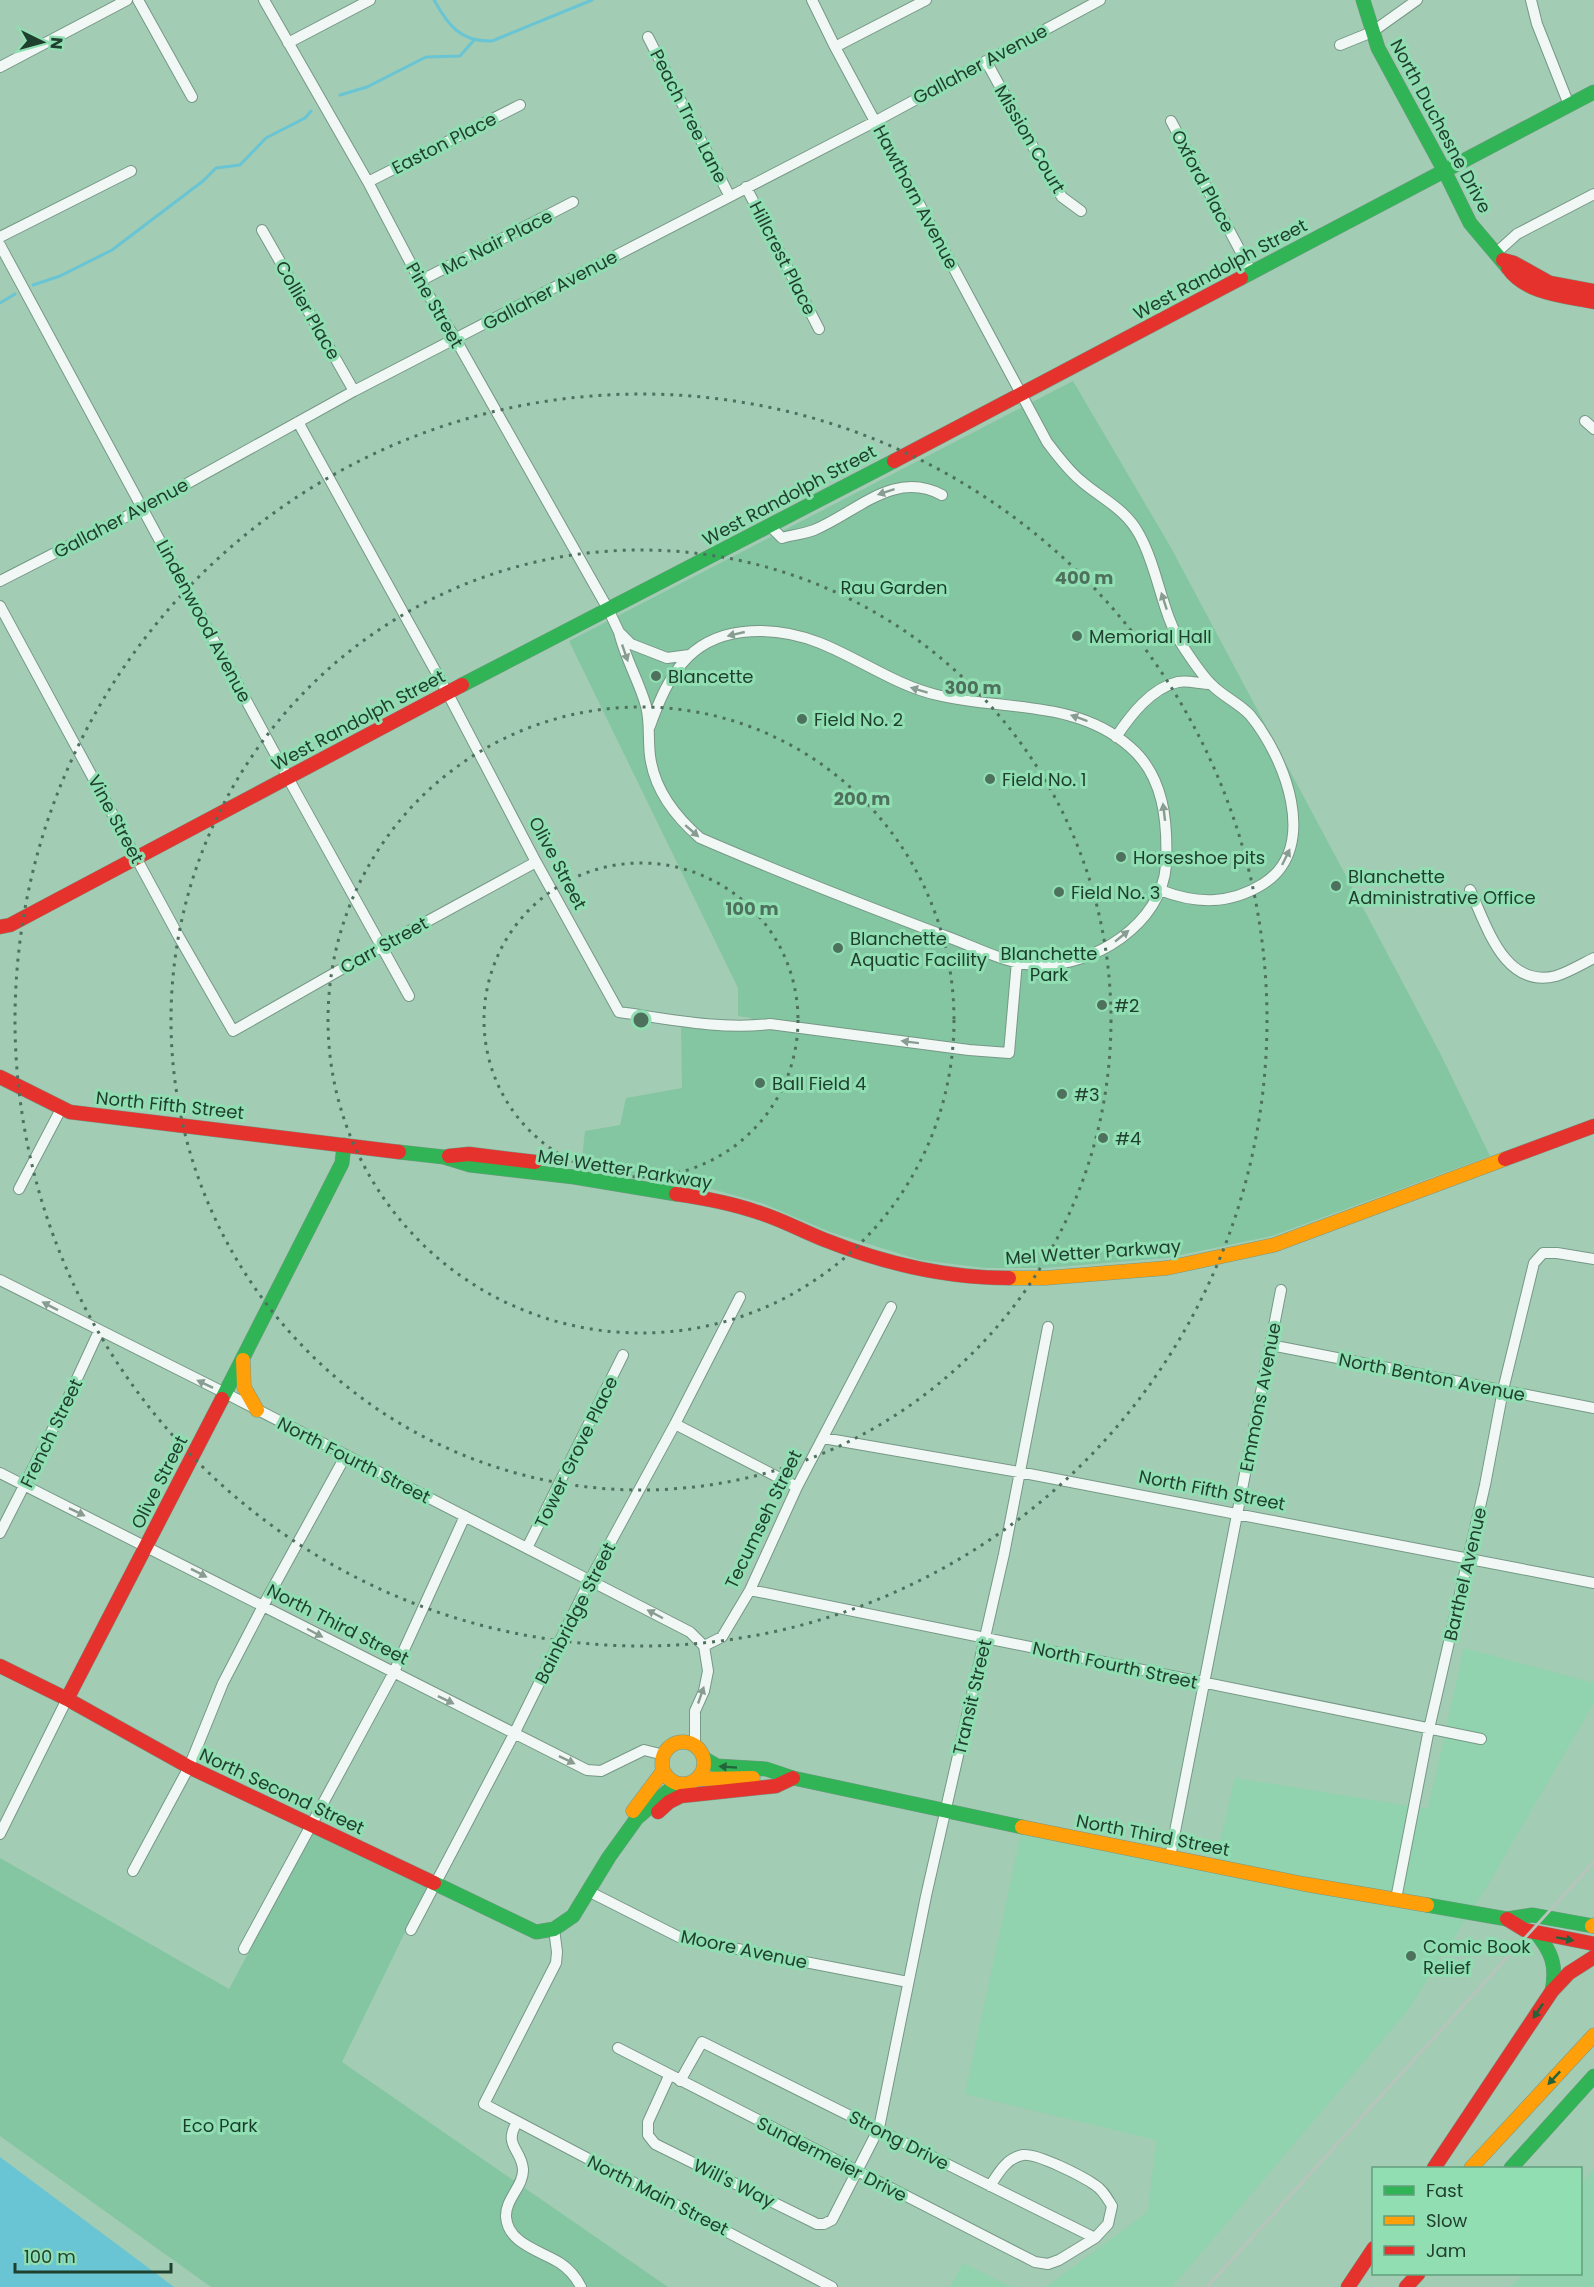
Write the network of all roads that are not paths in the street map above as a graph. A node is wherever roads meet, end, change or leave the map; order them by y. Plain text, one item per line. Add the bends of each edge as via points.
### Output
1 (127, 0) edge
2 (138, 0) edge
3 (264, 0) edge
4 (370, 0) edge
5 (812, 0) edge
6 (926, 0) edge
7 (1100, 0) edge
8 (1363, 0) edge
9 (1417, 0) edge
10 (1531, 0) edge
11 (1372, 32) junction
12 (648, 37) dead end
13 (288, 43) junction
14 (1340, 45) dead end
15 (835, 47) junction
16 (986, 60) junction
17 (0, 67) edge
18 (1594, 92) edge
19 (192, 97) dead end
20 (520, 105) dead end
21 (1569, 105) junction
22 (876, 121) junction
23 (1171, 121) dead end
24 (131, 171) dead end
25 (1445, 172) junction
26 (368, 182) junction
27 (746, 187) junction
28 (1594, 194) edge
29 (729, 195) junction
30 (573, 202) dead end
31 (1081, 211) dead end
32 (262, 230) dead end
33 (0, 237) edge
34 (0, 245) edge
35 (1500, 257) junction
36 (1252, 273) junction
37 (420, 281) junction
38 (1594, 291) edge
39 (1594, 302) edge
40 (819, 329) dead end
41 (456, 340) junction
42 (354, 391) junction
43 (1021, 393) junction
44 (1585, 421) dead end
45 (298, 422) junction
46 (1594, 429) edge
47 (942, 495) dead end
48 (143, 508) junction
49 (770, 526) junction
50 (0, 581) edge
51 (0, 606) edge
52 (608, 609) junction
53 (619, 632) junction
54 (689, 655) junction
55 (1211, 684) junction
56 (447, 692) junction
57 (650, 726) junction
58 (1116, 737) junction
59 (288, 777) junction
60 (137, 857) junction
61 (536, 862) junction
62 (1160, 890) junction
63 (1470, 890) dead end
64 (0, 927) edge
65 (382, 946) junction
66 (1594, 958) edge
67 (1017, 962) junction
68 (410, 996) dead end
69 (233, 1031) joint
70 (0, 1077) edge
71 (61, 1109) junction
72 (1594, 1116) edge
73 (1594, 1126) edge
74 (345, 1145) junction
75 (19, 1189) dead end
76 (699, 1192) junction
77 (1594, 1259) edge
78 (0, 1280) edge
79 (1281, 1290) dead end
80 (740, 1297) dead end
81 (891, 1307) dead end
82 (1048, 1327) dead end
83 (99, 1331) junction
84 (1270, 1345) junction
85 (243, 1354) junction
86 (623, 1355) dead end
87 (1503, 1390) junction
88 (225, 1393) junction
89 (1594, 1408) edge
90 (257, 1410) junction
91 (675, 1424) junction
92 (823, 1438) junction
93 (346, 1455) junction
94 (1019, 1472) junction
95 (0, 1473) edge
96 (25, 1486) junction
97 (797, 1487) junction
98 (1237, 1513) junction
99 (465, 1516) junction
100 (0, 1533) edge
101 (147, 1546) junction
102 (527, 1548) junction
103 (1469, 1558) junction
104 (590, 1580) junction
105 (1594, 1583) edge
106 (750, 1590) junction
107 (263, 1606) junction
108 (986, 1638) junction
109 (704, 1646) junction
110 (0, 1666) edge
111 (393, 1674) junction
112 (1205, 1683) junction
113 (67, 1699) junction
114 (1429, 1730) junction
115 (514, 1734) junction
116 (1481, 1739) dead end
117 (695, 1745) junction
118 (664, 1755) junction
119 (705, 1759) junction
120 (189, 1767) junction
121 (663, 1771) junction
122 (793, 1778) junction
123 (698, 1779) junction
124 (679, 1790) junction
125 (945, 1812) junction
126 (313, 1825) junction
127 (0, 1834) edge
128 (609, 1857) junction
129 (1170, 1857) junction
130 (133, 1871) dead end
131 (434, 1884) junction
132 (590, 1892) junction
133 (1396, 1899) junction
134 (1506, 1919) junction
135 (1593, 1926) edge
136 (554, 1929) junction
137 (411, 1930) dead end
138 (1536, 1933) junction
139 (1594, 1944) edge
140 (244, 1949) dead end
141 (1594, 1957) edge
142 (908, 1982) junction
143 (1552, 1991) junction
144 (1594, 2035) edge
145 (618, 2048) dead end
146 (669, 2076) junction
147 (1594, 2076) edge
148 (680, 2081) junction
149 (517, 2122) junction
150 (879, 2128) junction
151 (1435, 2167) edge
152 (1473, 2167) edge
153 (1513, 2167) edge
154 (858, 2172) junction
155 (990, 2186) junction
156 (824, 2224) joint
157 (1095, 2238) junction
158 (1372, 2251) edge
159 (1373, 2275) edge
160 (1417, 2275) edge
161 (581, 2287) edge
162 (832, 2287) edge
163 (1348, 2287) edge
164 (1361, 2287) edge
165 (1406, 2287) edge

1 - 17 street
2 - 19 street
3 - 13 street, Pine Street
4 - 13 street
5 - 15 street, Hawthorn Avenue
6 - 15 street
7 - 16 street, Gallaher Avenue
8 - 11 main road, North Duchesne Drive
9 - 11 street
10 - 21 street
11 - 14 street
11 - 25 main road, North Duchesne Drive
12 - 29 street, Peach Tree Lane
13 - 26 street, Pine Street
15 - 22 street, Hawthorn Avenue
16 - 22 street, Gallaher Avenue
16 - 31 street, Mission Court via 1062,197
18 - 21 main road, West Randolph Street
20 - 26 street, Easton Place
21 - 25 main road, West Randolph Street
22 - 27 street, Gallaher Avenue
22 - 43 street, Hawthorn Avenue
23 - 36 street, Oxford Place
24 - 33 street
25 - 35 main road, North Duchesne Drive via 1470,223
25 - 36 main road, West Randolph Street
26 - 37 street, Pine Street
27 - 29 street, Gallaher Avenue
27 - 40 street, Hillcrest Place
28 - 35 street via 1517,234
29 - 41 street, Gallaher Avenue
30 - 37 street, Mc Nair Place
32 - 42 street, Collier Place
34 - 48 street, Lindenwood Avenue
35 - 38 main road, North Duchesne Drive via 1550,283
35 - 39 main road, North Duchesne Drive via 1514,276 1543,292
36 - 43 main road, West Randolph Street
37 - 41 street, Pine Street
41 - 42 street, Gallaher Avenue
41 - 52 street, Pine Street
42 - 45 street, Gallaher Avenue
43 - 49 main road, West Randolph Street
55 -> 43 street, Hawthorn Avenue via 1182,646 1138,532 1116,507 1081,481 1047,442
44 - 46 street
45 - 48 street, Gallaher Avenue
45 - 56 street, Olive Street
47 -> 49 street via 928,488 887,490 813,530 782,538
48 - 50 street, Gallaher Avenue
48 - 59 street, Lindenwood Avenue
49 - 52 main road, West Randolph Street
51 - 60 street, Vine Street
52 - 53 street, Pine Street
52 - 56 main road, West Randolph Street
53 - 54 street via 631,644 667,658
53 -> 57 street, Pine Street
54 - 57 street via 674,673
58 -> 54 street via 1067,714 941,696 912,688 820,643 789,634 735,632
55 - 58 street via 1170,685 1140,707
62 -> 55 street, Hawthorn Avenue via 1199,902 1225,901 1270,880 1288,858 1294,833 1292,803 1284,776 1265,735 1248,713
56 - 59 main road, West Randolph Street
56 - 61 street, Olive Street
57 -> 67 street via 651,761 660,791 680,821 700,838 870,908
62 -> 58 street via 1167,837 1163,801 1151,773 1131,747
59 - 60 main road, West Randolph Street
59 - 65 street, Lindenwood Avenue
60 - 64 main road, West Randolph Street
60 - 69 street, Vine Street
61 - 65 street, Carr Street
67 -> 61 street, Olive Street via 1009,1053 770,1024 681,1021 619,1012
67 -> 62 street via 1062,963 1088,957 1112,945 1132,928
63 - 66 street via 1502,956 1521,972 1537,977 1554,976
65 - 68 street, Lindenwood Avenue
65 - 69 street, Carr Street
70 - 71 main road, North Fifth Street
71 - 74 main road, North Fifth Street
71 - 75 street
72 - 76 main road, Mel Wetter Parkway via 1272,1236 1166,1258 1045,1268 985,1268 920,1260 830,1232 762,1203
73 - 76 main road, Mel Wetter Parkway via 1274,1245 1167,1268 1045,1278 984,1278 918,1269 826,1241
74 - 76 main road, Mel Wetter Parkway via 444,1157 470,1154 576,1168
74 - 85 main road, Olive Street via 342,1162
77 - 87 street, Barthel Avenue via 1543,1253 1534,1263
83 -> 78 street, North Fourth Street
79 - 84 street, Emmons Avenue
80 - 91 street, Bainbridge Street
81 - 92 street, Tecumseh Street
82 - 94 street, Transit Street
88 -> 83 street, North Fourth Street
83 - 96 street, French Street
84 - 87 street, North Benton Avenue
84 - 98 street, Emmons Avenue
85 - 88 main road, Olive Street
85 - 90 main road via 244,1387
86 - 102 street, Tower Grove Place
87 - 89 street, North Benton Avenue
87 - 103 street, Barthel Avenue
88 - 90 street, North Fourth Street
88 - 101 main road, Olive Street
90 - 93 street, North Fourth Street
91 - 97 street
91 - 104 street, Bainbridge Street
92 - 94 street, North Fifth Street
92 - 97 street, Tecumseh Street
93 - 99 street, North Fourth Street
93 - 107 street
94 - 98 street, North Fifth Street
94 - 108 street, Transit Street
95 - 96 street, North Third Street
96 - 100 street, French Street
96 -> 101 street, North Third Street
97 - 106 street, Tecumseh Street
98 - 103 street, North Fifth Street
98 - 112 street, Emmons Avenue
99 - 102 street, North Fourth Street
99 - 111 street
101 -> 107 street, North Third Street
101 - 113 main road, Olive Street
102 - 104 street, North Fourth Street
103 - 105 street, North Fifth Street
103 - 114 street, Barthel Avenue
109 -> 104 street, North Fourth Street via 690,1632
104 - 115 street, Bainbridge Street
106 - 108 street, North Fourth Street
106 - 109 street, Tecumseh Street via 722,1637
107 -> 111 street, North Third Street
107 - 120 street via 223,1683
108 - 112 street, North Fourth Street
108 - 125 street, Transit Street
117 -> 109 street via 695,1711 708,1671
110 - 113 main road, North Second Street
111 -> 115 street, North Third Street
111 - 126 street
112 - 114 street, North Fourth Street
112 - 129 street, Emmons Avenue
113 - 120 main road, North Second Street
113 - 127 street, Olive Street
114 - 116 street, North Fourth Street
114 - 133 street, Barthel Avenue
115 -> 118 street, North Third Street via 587,1770 601,1771 644,1750
115 - 131 street, Bainbridge Street
117 - 118 main road, North Third Street via 677,1743
117 - 119 main road
118 - 121 main road
122 -> 119 main road, North Third Street via 766,1769 717,1766
119 - 123 main road
120 - 126 main road, North Second Street
120 - 130 street
121 - 124 main road
121 - 128 main road via 621,1827
122 - 123 main road, North Third Street
122 - 124 main road via 776,1786
122 - 125 main road, North Third Street
123 - 124 main road, North Third Street
124 - 128 main road via 636,1818
125 - 129 main road, North Third Street
125 - 142 street, Transit Street
126 - 131 main road, North Second Street
126 - 140 street
128 - 132 main road
129 - 133 main road, North Third Street
131 - 136 main road, North Second Street via 536,1932
131 - 137 street, Bainbridge Street
132 - 136 main road via 573,1916
132 - 142 street, Moore Avenue via 681,1938
133 - 134 main road, North Third Street
134 - 135 main road, North Third Street via 1532,1915
134 - 138 main road, North Third Street
136 - 149 street, North Main Street via 556,1963 484,2104
138 -> 139 main road, North Third Street
138 - 143 main road via 1555,1963
141 - 143 main road via 1569,1973
142 - 150 street, Transit Street
143 -> 151 main road
144 -> 152 main road
145 - 146 street, Sundermeier Drive
146 - 148 street, Sundermeier Drive
146 - 156 street, Will's Way via 648,2122 648,2135 655,2144
147 - 153 main road
148 - 150 street, Strong Drive via 702,2042
148 - 154 street, Sundermeier Drive
149 - 161 street via 511,2143 521,2161 523,2178 508,2207 510,2229 521,2241 561,2264
149 - 162 street, North Main Street
150 - 154 street, Transit Street
150 - 155 street, Strong Drive
154 - 156 street, Transit Street via 832,2220
154 - 157 street, Sundermeier Drive via 1035,2262 1048,2264 1059,2260
155 - 157 street, Strong Drive
155 - 157 street via 1006,2164 1024,2155 1060,2167 1094,2184 1112,2206 1108,2224
158 - 163 main road
159 - 164 main road
160 - 165 main road

